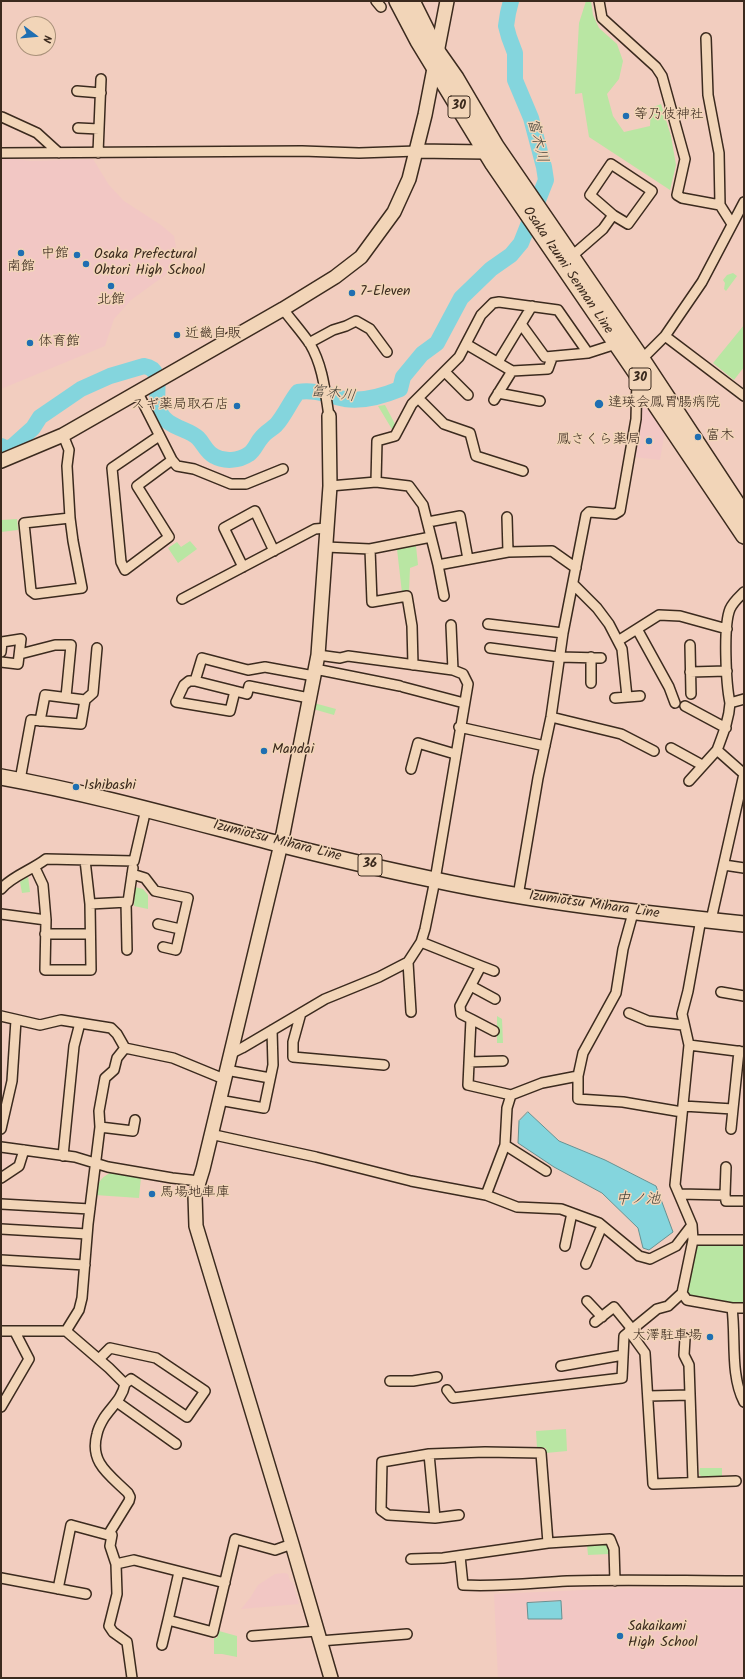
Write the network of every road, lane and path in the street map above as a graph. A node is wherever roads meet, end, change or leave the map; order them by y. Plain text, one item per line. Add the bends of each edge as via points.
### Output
1 (397, 1) edge
2 (412, 1) edge
3 (447, 1) edge
4 (599, 1) edge
5 (706, 38) dead end
6 (437, 51) junction
7 (434, 67) junction
8 (101, 79) dead end
9 (77, 91) dead end
10 (101, 93) junction
11 (2, 117) dead end
12 (78, 128) dead end
13 (99, 129) junction
14 (491, 149) junction
15 (1, 152) edge
16 (417, 152) junction
17 (59, 153) junction
18 (98, 153) junction
19 (744, 202) edge
20 (720, 205) junction
21 (533, 210) junction
22 (613, 215) junction
23 (732, 224) junction
24 (572, 256) junction
25 (532, 306) junction
26 (283, 309) junction
27 (521, 324) junction
28 (665, 336) junction
29 (622, 342) junction
30 (309, 343) junction
31 (466, 344) junction
32 (387, 352) dead end
33 (588, 353) junction
34 (552, 358) junction
35 (498, 362) junction
36 (639, 366) junction
37 (512, 370) junction
38 (445, 372) junction
39 (138, 393) junction
40 (468, 395) dead end
41 (744, 396) edge
42 (418, 398) junction
43 (540, 401) dead end
44 (329, 416) joint
45 (63, 436) junction
46 (159, 436) junction
47 (172, 460) junction
48 (1, 461) edge
49 (283, 469) dead end
50 (523, 471) dead end
51 (376, 482) junction
52 (330, 486) junction
53 (744, 514) edge
54 (507, 517) dead end
55 (70, 518) junction
56 (428, 522) junction
57 (328, 528) junction
58 (744, 536) edge
59 (432, 537) junction
60 (326, 547) junction
61 (370, 549) junction
62 (274, 551) junction
63 (508, 552) junction
64 (468, 559) junction
65 (438, 565) junction
66 (243, 567) junction
67 (576, 568) junction
68 (573, 584) junction
69 (744, 592) edge
70 (444, 596) dead end
71 (182, 599) dead end
72 (488, 624) dead end
73 (451, 625) dead end
74 (637, 629) junction
75 (727, 629) junction
76 (563, 633) junction
77 (622, 639) dead end
78 (690, 645) dead end
79 (96, 648) dead end
80 (490, 648) dead end
81 (1, 652) edge
82 (20, 654) junction
83 (318, 655) junction
84 (559, 657) junction
85 (590, 657) junction
86 (601, 658) dead end
87 (1, 662) edge
88 (413, 665) junction
89 (453, 670) junction
90 (727, 671) junction
91 (690, 672) junction
92 (314, 673) junction
93 (195, 681) junction
94 (591, 683) dead end
95 (235, 691) junction
96 (691, 694) dead end
97 (640, 696) dead end
98 (66, 697) junction
99 (627, 697) junction
100 (309, 698) junction
101 (616, 698) dead end
102 (744, 699) edge
103 (85, 700) junction
104 (464, 703) junction
105 (675, 703) dead end
106 (730, 703) junction
107 (685, 706) dead end
108 (551, 717) junction
109 (40, 721) junction
110 (459, 727) junction
111 (726, 728) junction
112 (545, 746) junction
113 (671, 748) dead end
114 (717, 750) junction
115 (654, 751) dead end
116 (455, 754) junction
117 (702, 765) junction
118 (411, 769) dead end
119 (744, 773) edge
120 (1, 776) edge
121 (20, 780) junction
122 (689, 781) dead end
123 (146, 809) junction
124 (739, 817) edge
125 (281, 844) junction
126 (85, 860) junction
127 (134, 861) junction
128 (724, 865) junction
129 (35, 868) junction
130 (744, 868) edge
131 (132, 874) junction
132 (435, 880) junction
133 (1, 889) edge
134 (518, 896) junction
135 (126, 902) junction
136 (90, 904) junction
137 (633, 913) junction
138 (1, 914) edge
139 (46, 920) junction
140 (706, 920) junction
141 (158, 924) dead end
142 (744, 924) edge
143 (180, 929) junction
144 (45, 934) junction
145 (90, 934) junction
146 (421, 942) junction
147 (163, 947) dead end
148 (127, 950) dead end
149 (408, 962) junction
150 (481, 966) junction
151 (494, 971) dead end
152 (471, 986) junction
153 (721, 992) dead end
154 (744, 996) edge
155 (495, 999) dead end
156 (411, 1012) dead end
157 (301, 1013) junction
158 (629, 1013) dead end
159 (1, 1016) edge
160 (471, 1019) junction
161 (16, 1020) junction
162 (80, 1023) junction
163 (683, 1025) junction
164 (272, 1030) junction
165 (494, 1031) dead end
166 (689, 1045) junction
167 (125, 1048) junction
168 (741, 1052) edge
169 (230, 1054) junction
170 (503, 1061) dead end
171 (469, 1062) junction
172 (384, 1065) dead end
173 (225, 1074) junction
174 (578, 1076) junction
175 (270, 1078) junction
176 (511, 1095) junction
177 (219, 1100) junction
178 (682, 1109) junction
179 (733, 1109) junction
180 (135, 1120) dead end
181 (100, 1127) junction
182 (1, 1129) edge
183 (732, 1129) dead end
184 (210, 1134) junction
185 (505, 1145) junction
186 (1, 1147) edge
187 (24, 1150) junction
188 (63, 1156) junction
189 (95, 1164) junction
190 (726, 1167) dead end
191 (546, 1171) dead end
192 (1, 1178) edge
193 (199, 1181) junction
194 (679, 1194) junction
195 (486, 1195) junction
196 (725, 1195) junction
197 (744, 1201) edge
198 (1, 1204) edge
199 (90, 1209) junction
200 (572, 1213) junction
201 (692, 1225) junction
202 (602, 1226) junction
203 (1, 1229) edge
204 (87, 1234) junction
205 (693, 1240) junction
206 (744, 1240) edge
207 (565, 1246) dead end
208 (1, 1260) edge
209 (586, 1264) dead end
210 (85, 1265) junction
211 (682, 1293) junction
212 (587, 1302) dead end
213 (732, 1308) junction
214 (744, 1308) edge
215 (630, 1330) junction
216 (1, 1331) edge
217 (66, 1331) junction
218 (15, 1332) junction
219 (685, 1338) dead end
220 (623, 1355) junction
221 (99, 1359) junction
222 (561, 1366) dead end
223 (437, 1377) dead end
224 (390, 1381) dead end
225 (125, 1384) junction
226 (448, 1390) dead end
227 (690, 1395) junction
228 (648, 1396) junction
229 (118, 1402) junction
230 (744, 1402) edge
231 (1, 1407) edge
232 (176, 1444) dead end
233 (428, 1454) junction
234 (736, 1481) dead end
235 (693, 1482) junction
236 (459, 1515) dead end
237 (435, 1518) junction
238 (108, 1534) junction
239 (548, 1543) junction
240 (292, 1544) junction
241 (460, 1556) junction
242 (411, 1559) dead end
243 (116, 1564) junction
244 (179, 1572) junction
245 (1, 1578) edge
246 (615, 1581) junction
247 (744, 1581) edge
248 (225, 1583) junction
249 (58, 1589) junction
250 (86, 1594) dead end
251 (168, 1620) junction
252 (407, 1634) dead end
253 (252, 1636) dead end
254 (318, 1636) junction
255 (162, 1645) dead end
256 (132, 1678) edge
257 (331, 1678) edge

1 - 7 main road, Osaka Izumi Sennan Line / 30
2 - 6 main road, Osaka Izumi Sennan Line / 30
3 - 6 street
4 - 20 street via 602,18 656,67 662,76 685,159 677,195
5 - 20 street via 708,95 719,153
6 - 7 street
6 - 14 main road, Osaka Izumi Sennan Line / 30 via 456,78
7 - 14 main road, Osaka Izumi Sennan Line / 30
7 - 16 street
8 - 10 street
9 - 10 street
10 - 13 street
11 - 17 street via 37,133
12 - 13 street
13 - 18 street
14 - 16 street
14 - 21 main road, Osaka Izumi Sennan Line / 30
14 - 21 main road, Osaka Izumi Sennan Line / 30 via 531,196
15 - 17 street
16 - 18 street
16 - 26 street via 409,179 394,212 361,257 335,277
17 - 18 street
19 - 23 street
20 - 23 street
21 - 24 main road, Osaka Izumi Sennan Line / 30
21 - 29 main road, Osaka Izumi Sennan Line / 30 via 535,224
22 - 22 street via 590,195 611,164 652,191 628,224
22 - 24 street via 603,230
23 - 28 street via 702,282
24 - 29 main road, Osaka Izumi Sennan Line / 30
25 - 27 street
25 - 31 street via 493,303 481,315
25 - 33 street via 558,310
26 - 30 street
26 - 39 street
27 - 34 street via 545,357
27 - 35 street
28 - 36 street
28 - 41 street
29 - 33 street
29 - 36 main road, Osaka Izumi Sennan Line / 30
30 - 32 street via 356,321 370,329
30 - 44 street via 322,372
31 - 35 street
31 - 38 street via 459,357
33 - 34 street
34 - 37 street via 548,369
35 - 37 street
36 - 53 main road, Osaka Izumi Sennan Line / 30
36 - 58 main road, Osaka Izumi Sennan Line / 30 via 651,398
36 - 67 street via 636,419 620,511 615,514 589,512 586,515
37 - 43 street via 496,396
38 - 40 street
38 - 42 street
39 - 45 street
39 - 46 street
42 - 50 street via 444,424 470,432 476,456
42 - 51 street via 412,404 395,436 377,441
44 - 52 street
45 - 48 street
45 - 55 street via 69,450 66,466
46 - 47 street
46 - 47 street via 112,468 121,562 125,570 169,537 137,486
47 - 49 street via 177,466 194,469 231,484 246,484
51 - 52 street
51 - 56 street via 409,486 423,505
52 - 57 street
54 - 63 street
55 - 55 street via 82,588 35,594 32,592 24,522
56 - 59 street
56 - 64 street via 460,516
57 - 60 street
57 - 62 street via 315,529
59 - 61 street
59 - 65 street
60 - 61 street
60 - 83 street
61 - 88 street via 372,602 407,596 412,626
62 - 66 street
62 - 66 street via 255,511 224,528
63 - 64 street
63 - 67 street via 552,551
64 - 65 street
65 - 70 street
66 - 71 street
67 - 68 street
68 - 76 street
68 - 99 street via 597,608 622,649
69 - 75 street via 733,603
72 - 76 street
73 - 89 street
74 - 75 street via 659,615 680,616
74 - 77 street
74 - 105 street
75 - 90 street
76 - 84 street
78 - 91 street
79 - 103 street via 92,693
80 - 84 street
81 - 82 street via 2,642 21,639
82 - 87 street via 18,664
82 - 98 street via 54,645 71,645
83 - 88 street via 340,658 348,656
83 - 92 street
84 - 85 street
84 - 108 street
85 - 86 street
85 - 94 street
88 - 89 street
89 - 104 street via 463,674 468,684
90 - 91 street
90 - 106 street
91 - 96 street
92 - 93 street via 265,667 248,670 202,658
92 - 100 street
92 - 104 street via 401,686
93 - 95 street
93 - 95 street via 189,681 184,685 176,702 230,711
95 - 100 street via 247,694 249,686
97 - 99 street
98 - 103 street
98 - 109 street via 44,695
99 - 101 street
100 - 125 street
102 - 106 street
103 - 109 street via 81,724
104 - 110 street
106 - 111 street
107 - 111 street
108 - 112 street
108 - 115 street via 621,734
109 - 121 street via 31,720
110 - 112 street
110 - 116 street
111 - 114 street
112 - 134 street
113 - 117 street
114 - 117 street
114 - 119 street
116 - 118 street via 418,744
116 - 132 street
117 - 122 street
119 - 124 street
120 - 121 main road, Izumiotsu Mihara Line / 36
121 - 123 main road, Izumiotsu Mihara Line / 36
123 - 125 main road, Izumiotsu Mihara Line / 36
123 - 127 street
124 - 128 street
125 - 132 main road, Izumiotsu Mihara Line / 36
125 - 169 street
126 - 127 street
126 - 129 street via 46,859
126 - 136 street
127 - 131 street
128 - 130 street
128 - 140 street
129 - 133 street via 7,882
129 - 139 street via 43,885
131 - 135 street
131 - 143 street via 145,878 155,891 188,898
132 - 134 main road, Izumiotsu Mihara Line / 36
132 - 146 street
134 - 137 main road, Izumiotsu Mihara Line / 36
135 - 136 street
135 - 148 street
136 - 145 street
137 - 140 main road, Izumiotsu Mihara Line / 36
137 - 174 street via 623,949 616,993 584,1053
138 - 139 street
139 - 144 street
140 - 142 main road, Izumiotsu Mihara Line / 36
140 - 163 street via 682,1014
141 - 143 street
143 - 147 street via 176,950
144 - 145 street
144 - 145 street via 46,970 91,970
146 - 149 street
146 - 150 street
149 - 156 street
149 - 157 street via 325,999
150 - 151 street
150 - 152 street
152 - 155 street
152 - 160 street via 460,1006 461,1014
153 - 154 street
157 - 164 street
157 - 172 street via 293,1042 293,1057
158 - 163 street via 648,1021
159 - 161 street
160 - 165 street
160 - 171 street
161 - 162 street via 40,1025 61,1020
161 - 182 street via 12,1081
162 - 167 street via 111,1028
162 - 188 street via 74,1046
163 - 166 street
164 - 169 street
164 - 175 street
166 - 168 street
166 - 178 street
167 - 173 street via 173,1058
167 - 181 street via 117,1058 114,1070 105,1078 99,1111
168 - 179 street
169 - 173 street
170 - 171 street
171 - 176 street via 468,1085
173 - 175 street
173 - 177 street
174 - 176 street via 542,1083
174 - 178 street via 578,1099
175 - 177 street via 264,1108
176 - 185 street via 507,1108
177 - 184 street
178 - 179 street
178 - 194 street via 675,1185
179 - 183 street
180 - 181 street via 133,1132
181 - 189 street
184 - 193 street
184 - 195 street via 411,1181
185 - 191 street
185 - 195 street
186 - 187 street
187 - 188 street
187 - 192 street via 19,1166
188 - 189 street
189 - 193 street
189 - 199 street
190 - 196 street
193 - 240 street via 195,1195 196,1226
194 - 196 street
194 - 201 street
195 - 200 street via 517,1207 561,1209
196 - 197 street via 726,1200
198 - 199 street
199 - 204 street
200 - 202 street
200 - 207 street
201 - 202 street via 676,1246 650,1259 639,1256
201 - 205 street
202 - 209 street
203 - 204 street
204 - 210 street
205 - 206 street
205 - 211 street
208 - 210 street
210 - 217 street via 81,1304
211 - 213 street via 687,1300
211 - 215 street via 668,1306 657,1309
212 - 215 street via 598,1319 614,1307
213 - 214 street
213 - 230 street via 735,1361 740,1395
215 - 220 street via 624,1336
215 - 228 street via 645,1353
216 - 218 street
217 - 218 street
217 - 221 street
218 - 231 street via 29,1359
219 - 227 street via 684,1356 689,1366
220 - 222 street
220 - 226 street via 622,1378 453,1398
221 - 225 street
221 - 225 street via 110,1348 156,1358 205,1391 187,1417 131,1379
223 - 224 street
225 - 229 street
227 - 228 street
227 - 235 street
228 - 235 street via 653,1484
229 - 232 street
229 - 238 street via 104,1418 95,1440 95,1451 100,1466 130,1497
233 - 237 street
233 - 237 street via 382,1462 381,1510 388,1515
233 - 239 street via 541,1453
234 - 235 street
236 - 237 street
238 - 243 street via 112,1535 110,1546
238 - 249 street via 71,1525
239 - 241 street
239 - 246 street via 610,1539 614,1549
240 - 248 street via 275,1550 235,1539
240 - 254 street
241 - 242 street
241 - 246 street via 463,1585
243 - 244 street via 134,1560
243 - 256 street via 117,1594 109,1626 127,1642
244 - 248 street
244 - 251 street
245 - 249 street
246 - 247 street
248 - 251 street via 213,1632
249 - 250 street
251 - 255 street
252 - 254 street
253 - 254 street
254 - 257 street

